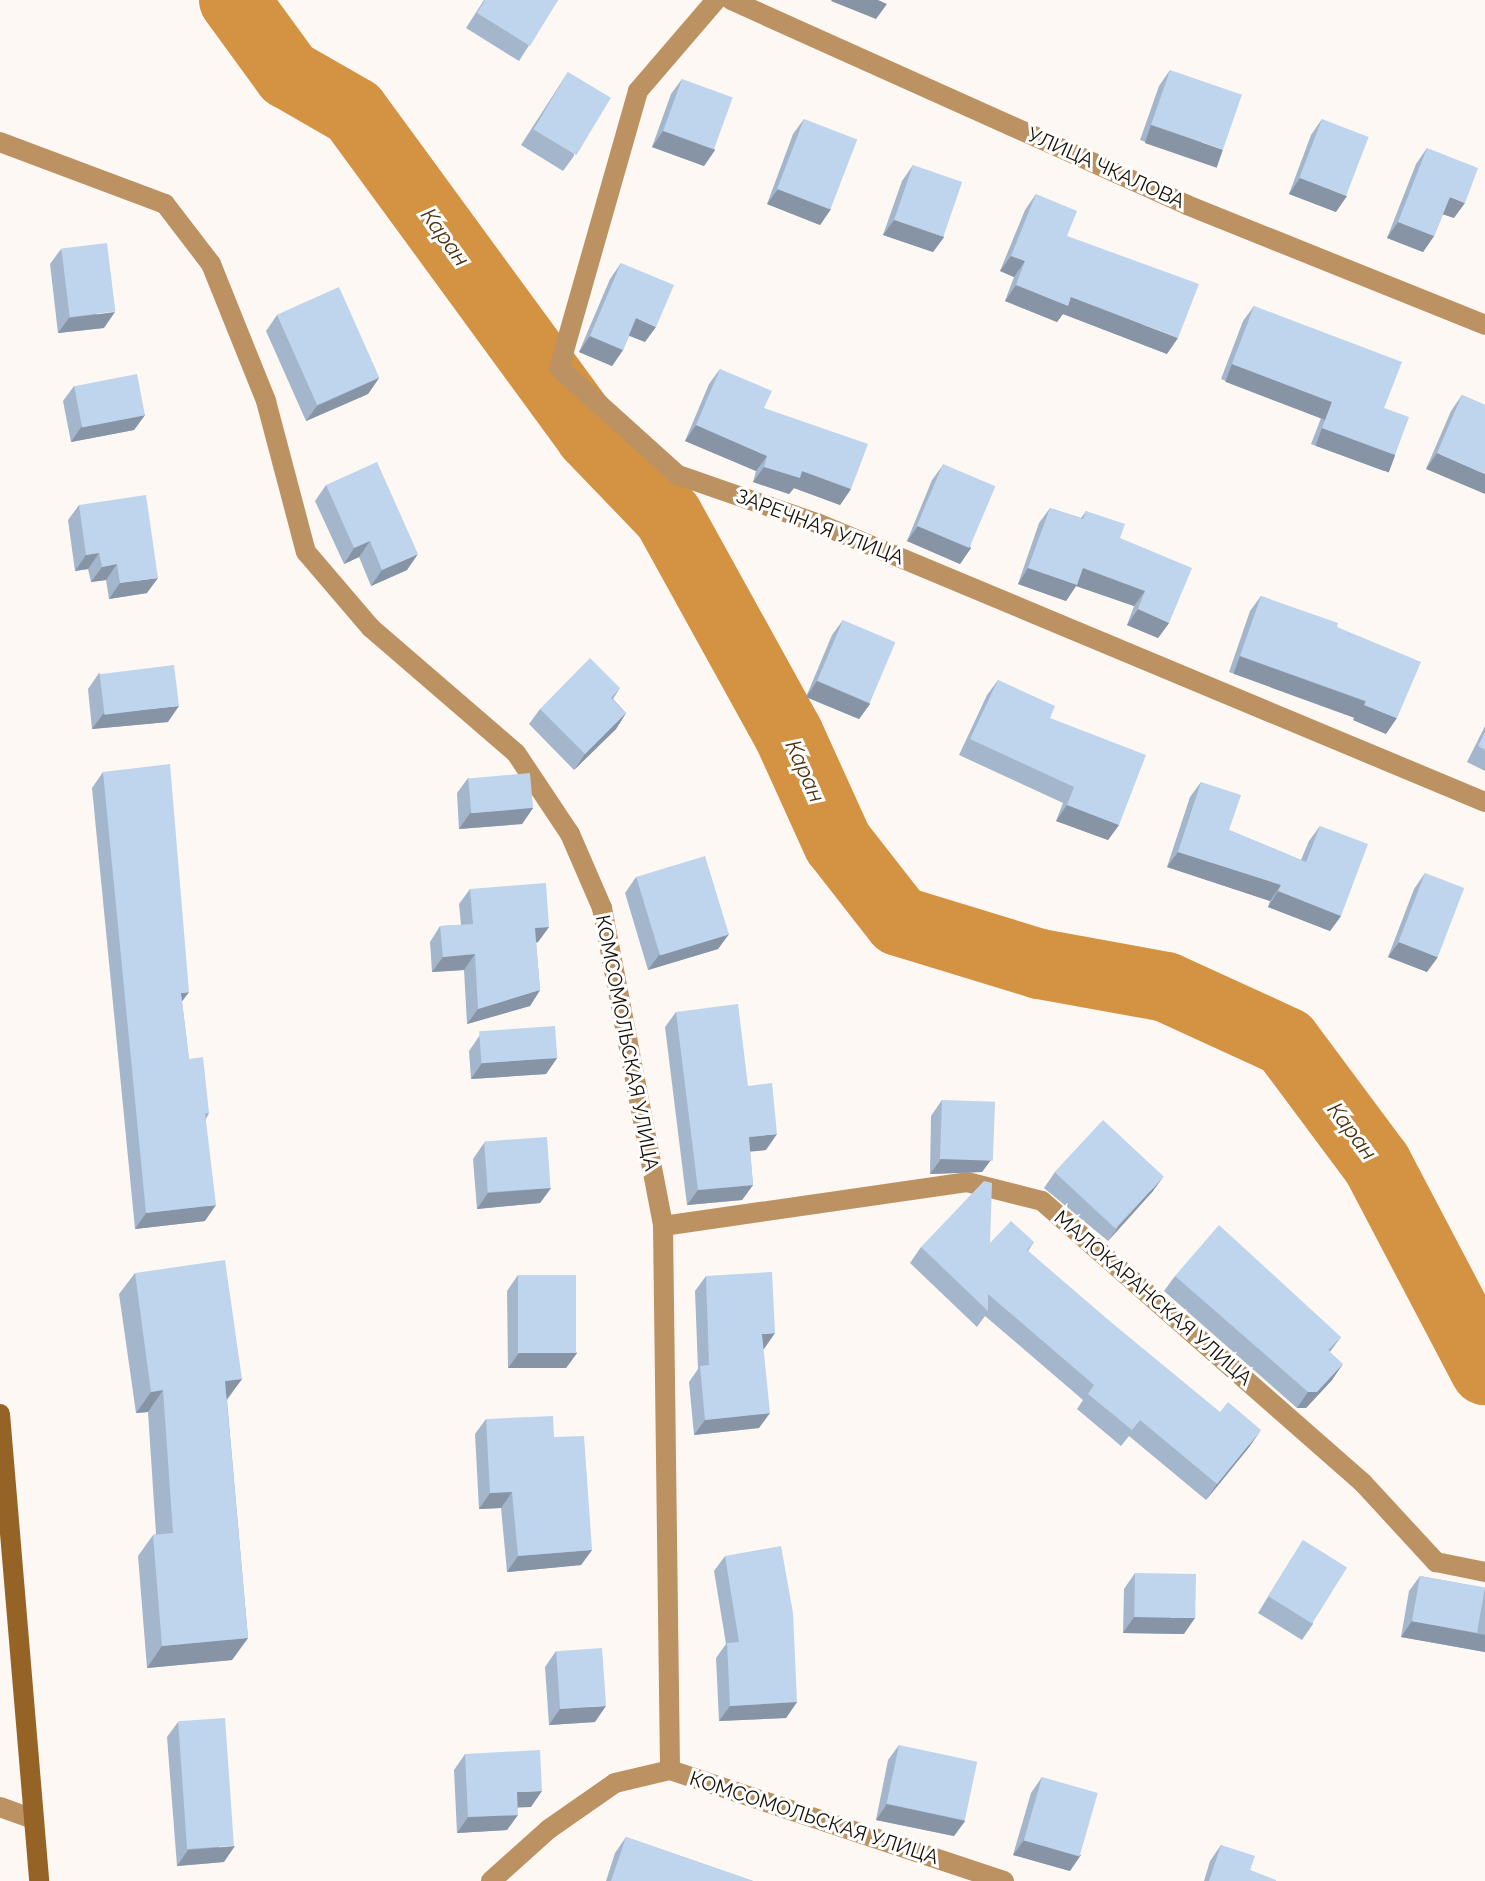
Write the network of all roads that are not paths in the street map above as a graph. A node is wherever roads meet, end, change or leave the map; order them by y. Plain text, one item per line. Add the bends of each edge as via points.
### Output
1 (716, 0) edge
2 (731, 0) edge
3 (0, 142) edge
4 (1485, 325) edge
5 (1485, 802) edge
6 (663, 1226) junction
7 (0, 1414) edge
8 (1485, 1572) edge
9 (670, 1770) junction
10 (0, 1807) edge
11 (33, 1819) junction
12 (39, 1881) edge
13 (491, 1881) edge
14 (1004, 1881) edge

1 - 5 street, ЗАРЕЧНАЯ УЛИЦА via 638,91 559,368 678,475 817,523
2 - 4 street, УЛИЦА ЧКАЛОВА via 1187,205
3 - 6 street, КОМСОМОЛЬСКАЯ УЛИЦА via 165,204 211,264 266,401 306,552 371,628 516,753 570,834 602,908
6 - 8 street, МАЛОКАРАНСКАЯ УЛИЦА via 967,1182 1042,1201 1363,1483 1436,1562
6 - 9 street, КОМСОМОЛЬСКАЯ УЛИЦА
7 - 11 main road
9 - 13 street, КОМСОМОЛЬСКАЯ УЛИЦА via 615,1783 549,1829
9 - 14 street, КОМСОМОЛЬСКАЯ УЛИЦА
10 - 11 street
11 - 12 main road

